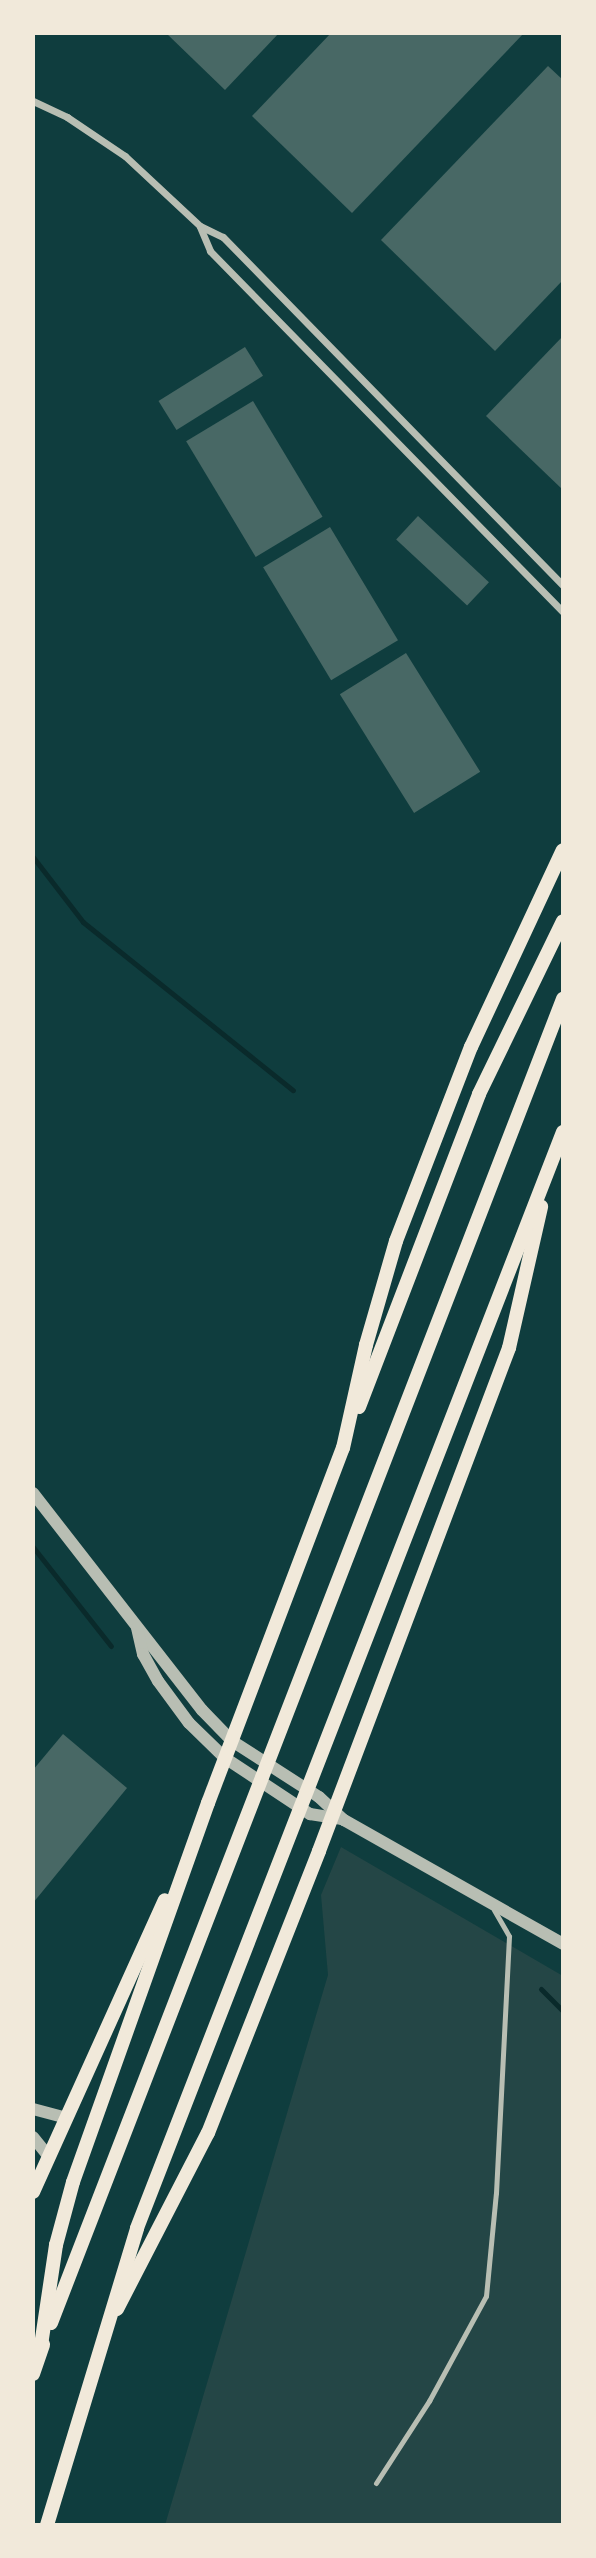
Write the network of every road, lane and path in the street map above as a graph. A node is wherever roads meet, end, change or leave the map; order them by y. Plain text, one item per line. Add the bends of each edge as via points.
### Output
1 (33, 101) edge
2 (200, 226) junction
3 (563, 586) edge
4 (563, 612) edge
5 (563, 850) edge
6 (563, 921) edge
7 (563, 999) edge
8 (563, 1132) edge
9 (548, 1169) junction
10 (343, 1448) junction
11 (33, 1493) edge
12 (136, 1625) junction
13 (232, 1741) junction
14 (225, 1758) junction
15 (208, 1802) junction
16 (337, 1816) junction
17 (492, 1907) junction
18 (563, 1944) edge
19 (33, 2109) edge
20 (66, 2118) junction
21 (33, 2137) edge
22 (49, 2157) junction
23 (33, 2192) edge
24 (100, 2337) junction
25 (40, 2352) junction
26 (33, 2374) edge
27 (376, 2483) dead end
28 (47, 2525) edge

1 - 2 street via 67,117 125,156
2 - 3 street via 223,237
2 - 4 street via 210,251
5 - 10 main road via 471,1047 401,1228 379,1296
6 - 10 main road via 479,1094
7 - 25 main road
8 - 9 main road
9 - 16 main road via 509,1348
9 - 24 main road via 153,2184
10 - 13 main road
11 - 12 street
12 - 13 street
12 - 14 street via 143,1654 158,1681 189,1723
13 - 14 main road
13 - 16 street
14 - 15 main road
14 - 16 street via 310,1814
15 - 20 main road
15 - 25 main road via 73,2182 56,2245
16 - 17 street
16 - 24 main road via 208,2133
17 - 18 street
17 - 27 lane via 509,1937 486,2296 429,2401
19 - 20 street
20 - 22 main road
21 - 22 street
22 - 23 main road
24 - 28 main road
25 - 26 main road

